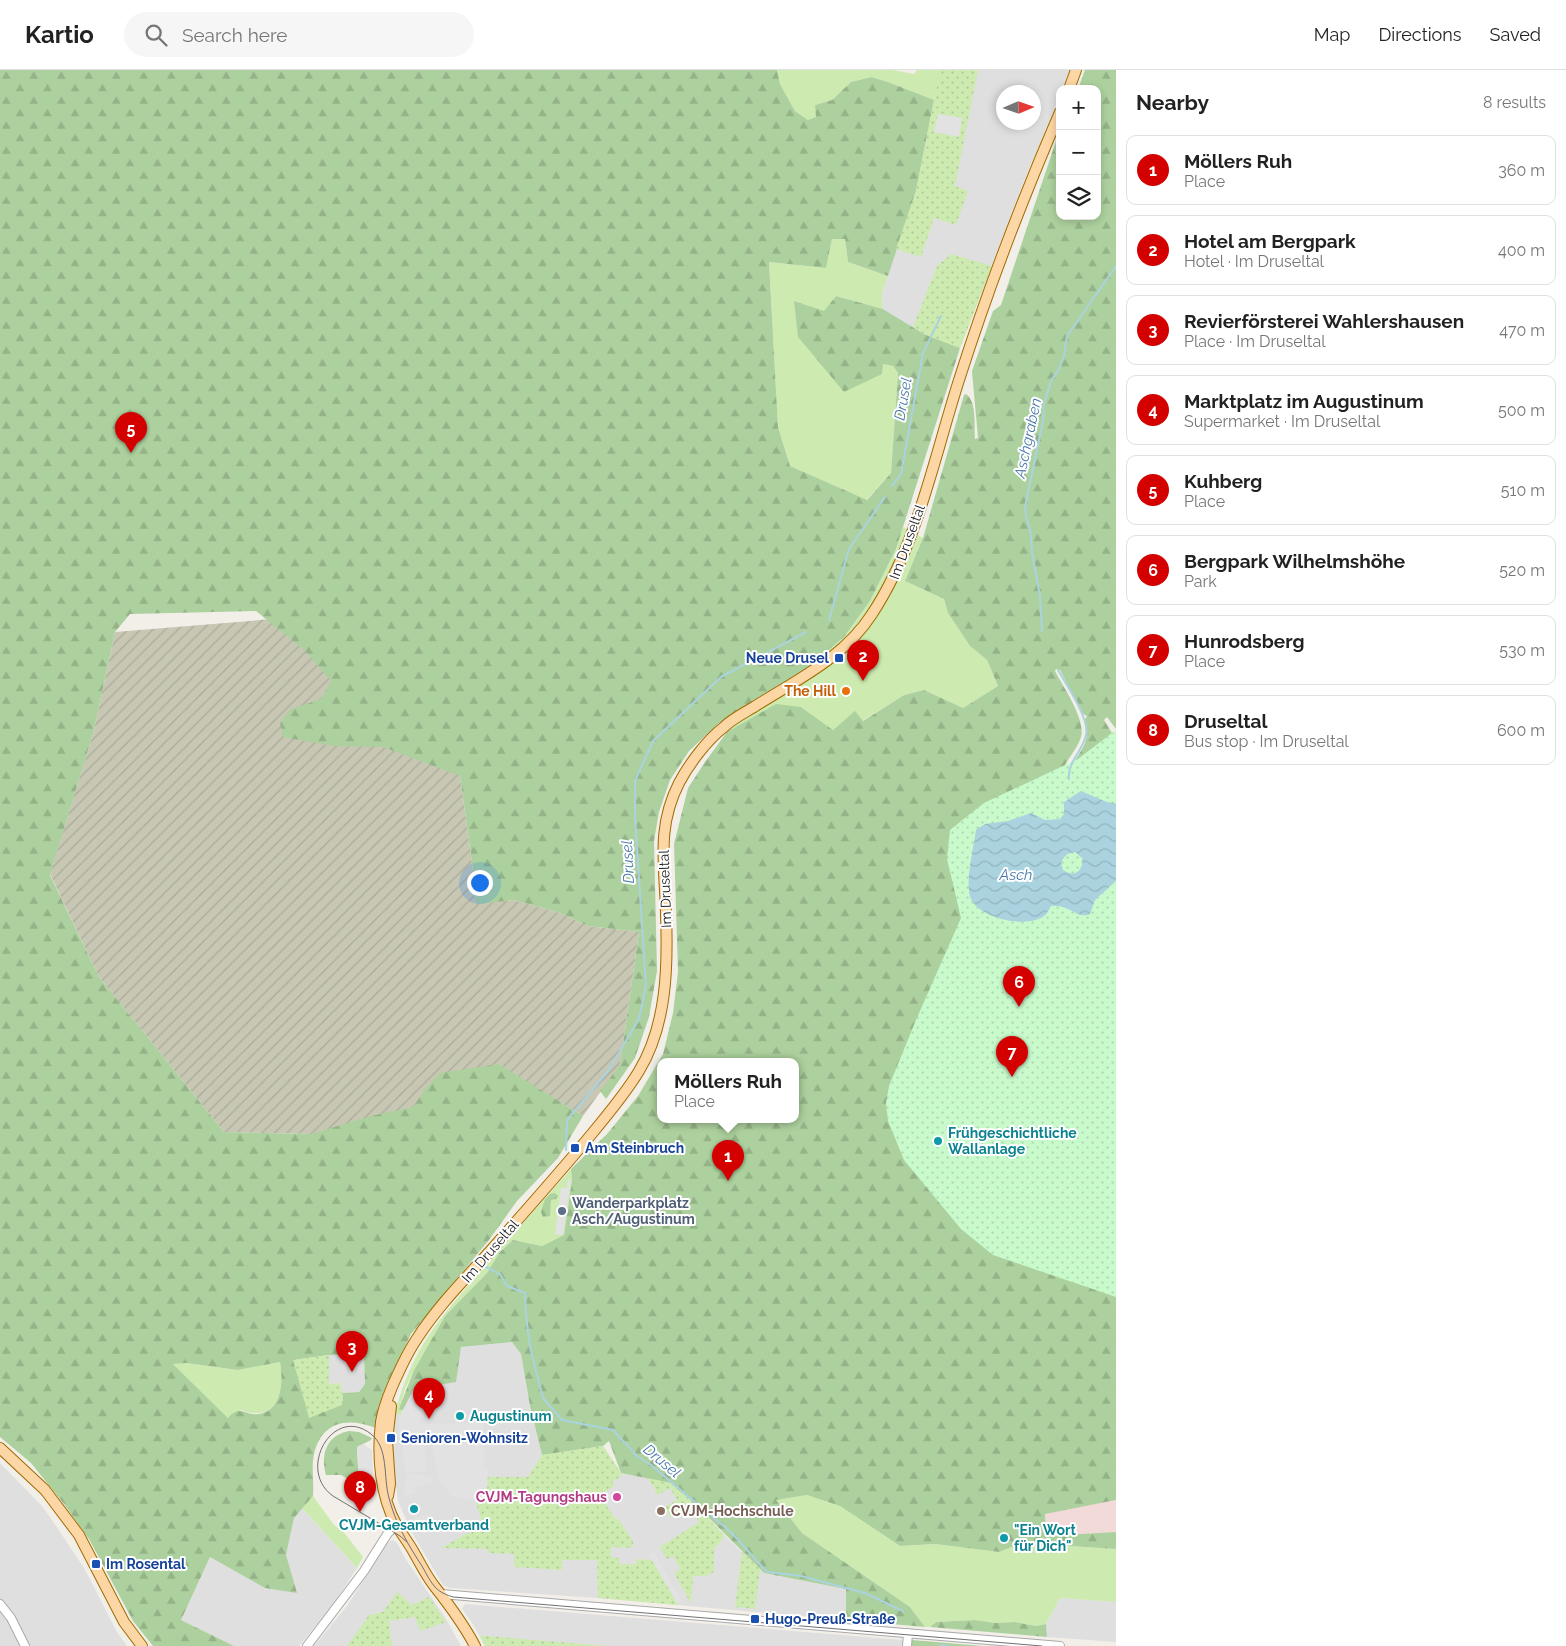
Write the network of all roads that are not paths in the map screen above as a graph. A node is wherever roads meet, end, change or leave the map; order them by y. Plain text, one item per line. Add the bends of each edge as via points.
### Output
1 (1076, 70) edge
2 (1070, 85) edge
3 (1056, 121) edge
4 (0, 1448) edge
5 (397, 1525) junction
6 (441, 1594) junction
7 (0, 1604) edge
8 (908, 1633) junction
9 (25, 1646) edge
10 (142, 1646) edge
11 (307, 1646) edge
12 (475, 1646) edge
13 (907, 1646) edge
14 (1049, 1646) edge
15 (1060, 1646) edge

1 - 2 main road
3 - 5 main road, Im Druseltal via 997,267 923,499 892,583 855,637 824,664 724,726 696,756 679,783 666,820 662,853 666,972 652,1043 640,1069 589,1136 433,1317 418,1336 397,1376 384,1408 381,1427 383,1487
4 - 10 main road via 45,1490 79,1535 124,1622
5 - 6 main road, Im Druseltal
5 - 11 street
6 - 8 street
6 - 12 main road, Im Druseltal
7 - 9 street
8 - 13 street
8 - 14 street
14 - 15 street

